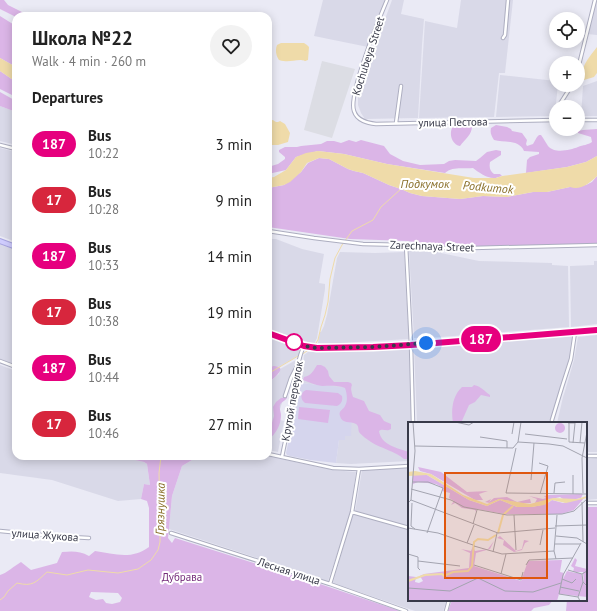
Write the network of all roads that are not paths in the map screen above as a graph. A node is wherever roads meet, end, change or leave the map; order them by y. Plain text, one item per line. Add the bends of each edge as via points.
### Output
1 (387, 0) edge
2 (508, 0) edge
3 (595, 0) edge
4 (503, 38) dead end
5 (581, 56) edge
6 (401, 86) dead end
7 (354, 112) joint
8 (549, 120) edge
9 (585, 120) edge
10 (597, 120) edge
11 (396, 123) junction
12 (0, 145) edge
13 (12, 148) edge
14 (272, 232) edge
15 (0, 241) edge
16 (406, 244) junction
17 (597, 245) edge
18 (12, 246) edge
19 (597, 330) edge
20 (575, 331) junction
21 (272, 334) edge
22 (411, 345) junction
23 (306, 346) junction
24 (0, 361) edge
25 (299, 362) junction
26 (12, 366) edge
27 (285, 396) dead end
28 (552, 420) dead end
29 (413, 422) edge
30 (272, 455) edge
31 (282, 457) junction
32 (408, 466) edge
33 (359, 469) junction
34 (352, 512) junction
35 (408, 528) edge
36 (0, 531) edge
37 (171, 533) dead end
38 (90, 538) dead end
39 (330, 584) junction
40 (449, 601) edge
41 (406, 611) edge
42 (446, 611) edge

1 - 7 street, Kochubeya Street via 357,82 353,99
2 - 4 street
3 - 5 street
6 - 11 street
7 - 11 street, улица Пестова via 358,118 369,123
8 - 11 street, улица Пестова
9 - 10 street
12 - 13 street
14 - 16 street, Zarechnaya Street via 363,244
15 - 18 street
16 - 17 street, Zarechnaya Street via 436,248
16 - 22 street
19 - 20 street
20 - 22 street
20 - 28 street via 572,359
21 - 23 street
22 - 23 street via 317,348
22 - 29 street
23 - 25 street, Крутой переулок
24 - 26 street
25 - 27 street
25 - 31 street, Крутой переулок
30 - 31 street
31 - 33 street via 333,468
32 - 33 street
33 - 34 street
34 - 35 street
34 - 39 street
36 - 38 street, улица Жукова
37 - 39 street, Лесная улица
39 - 41 street, Лесная улица
40 - 42 street

